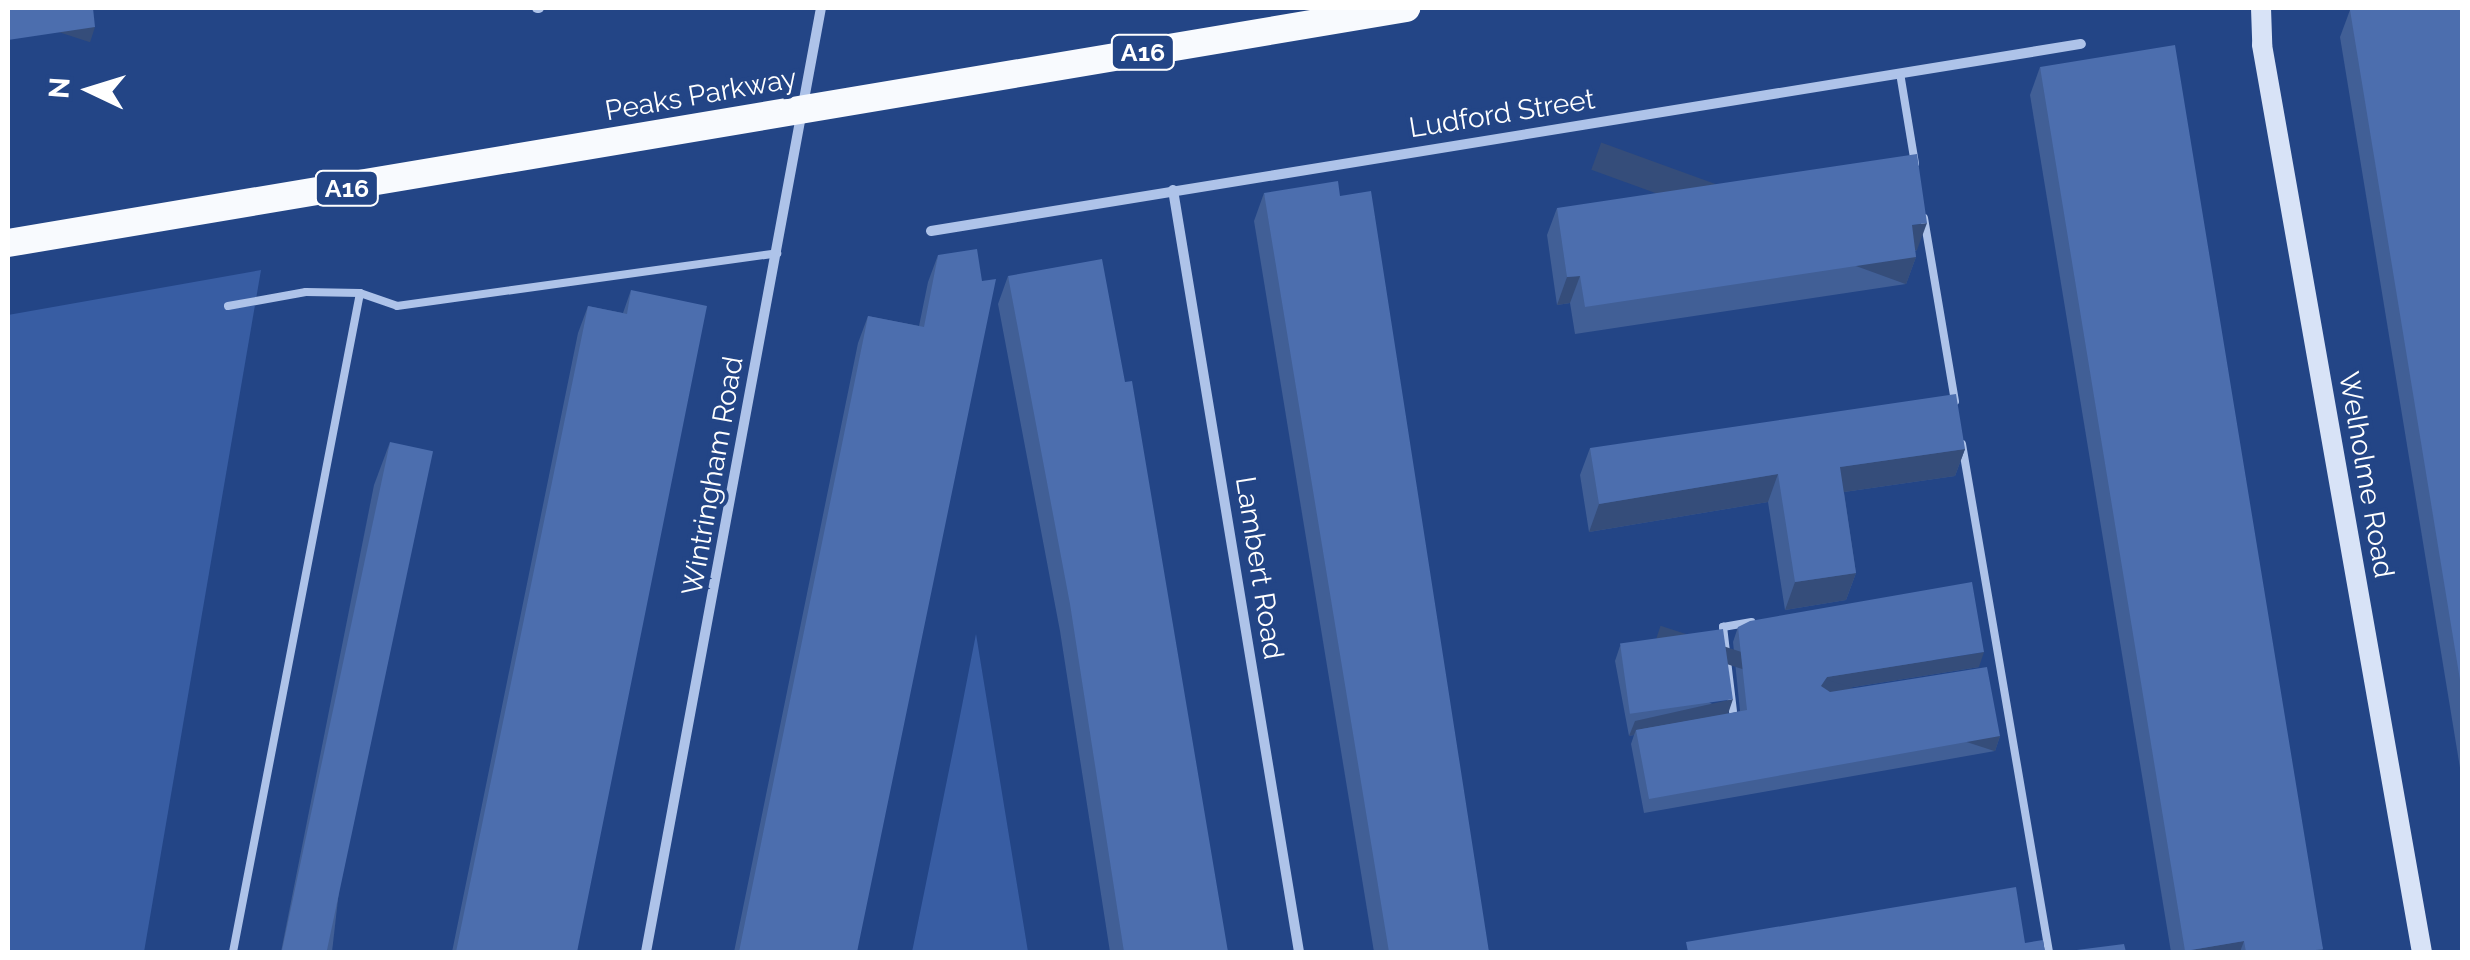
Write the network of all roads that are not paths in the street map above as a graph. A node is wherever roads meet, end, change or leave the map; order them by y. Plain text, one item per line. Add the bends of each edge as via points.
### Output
1 (821, 8) edge
2 (1406, 8) edge
3 (2261, 8) edge
4 (2081, 44) dead end
5 (1900, 73) junction
6 (1916, 169) edge
7 (1174, 190) junction
8 (1923, 208) edge
9 (931, 231) dead end
10 (8, 243) edge
11 (777, 253) junction
12 (360, 293) junction
13 (228, 306) dead end
14 (1958, 419) edge
15 (1961, 438) edge
16 (1986, 586) junction
17 (1967, 589) edge
18 (1760, 621) edge
19 (2000, 671) junction
20 (1981, 674) edge
21 (1720, 723) edge
22 (233, 952) edge
23 (646, 952) edge
24 (1299, 952) edge
25 (2049, 952) edge
26 (2422, 952) edge

1 - 11 street, Wintringham Road
2 - 10 highway, Peaks Parkway / A16
3 - 26 main road, Welholme Road via 2262,45
4 - 5 street, Ludford Street
5 - 6 lane
5 - 7 street, Ludford Street
7 - 9 street, Ludford Street
7 - 24 street, Lambert Road
8 - 14 lane
11 - 12 lane via 397,306
11 - 23 street, Wintringham Road
12 - 13 lane via 306,292
12 - 22 lane
15 - 16 lane
16 - 17 lane
16 - 19 lane
18 - 21 lane via 1723,626 1736,720
19 - 20 lane
19 - 25 lane

